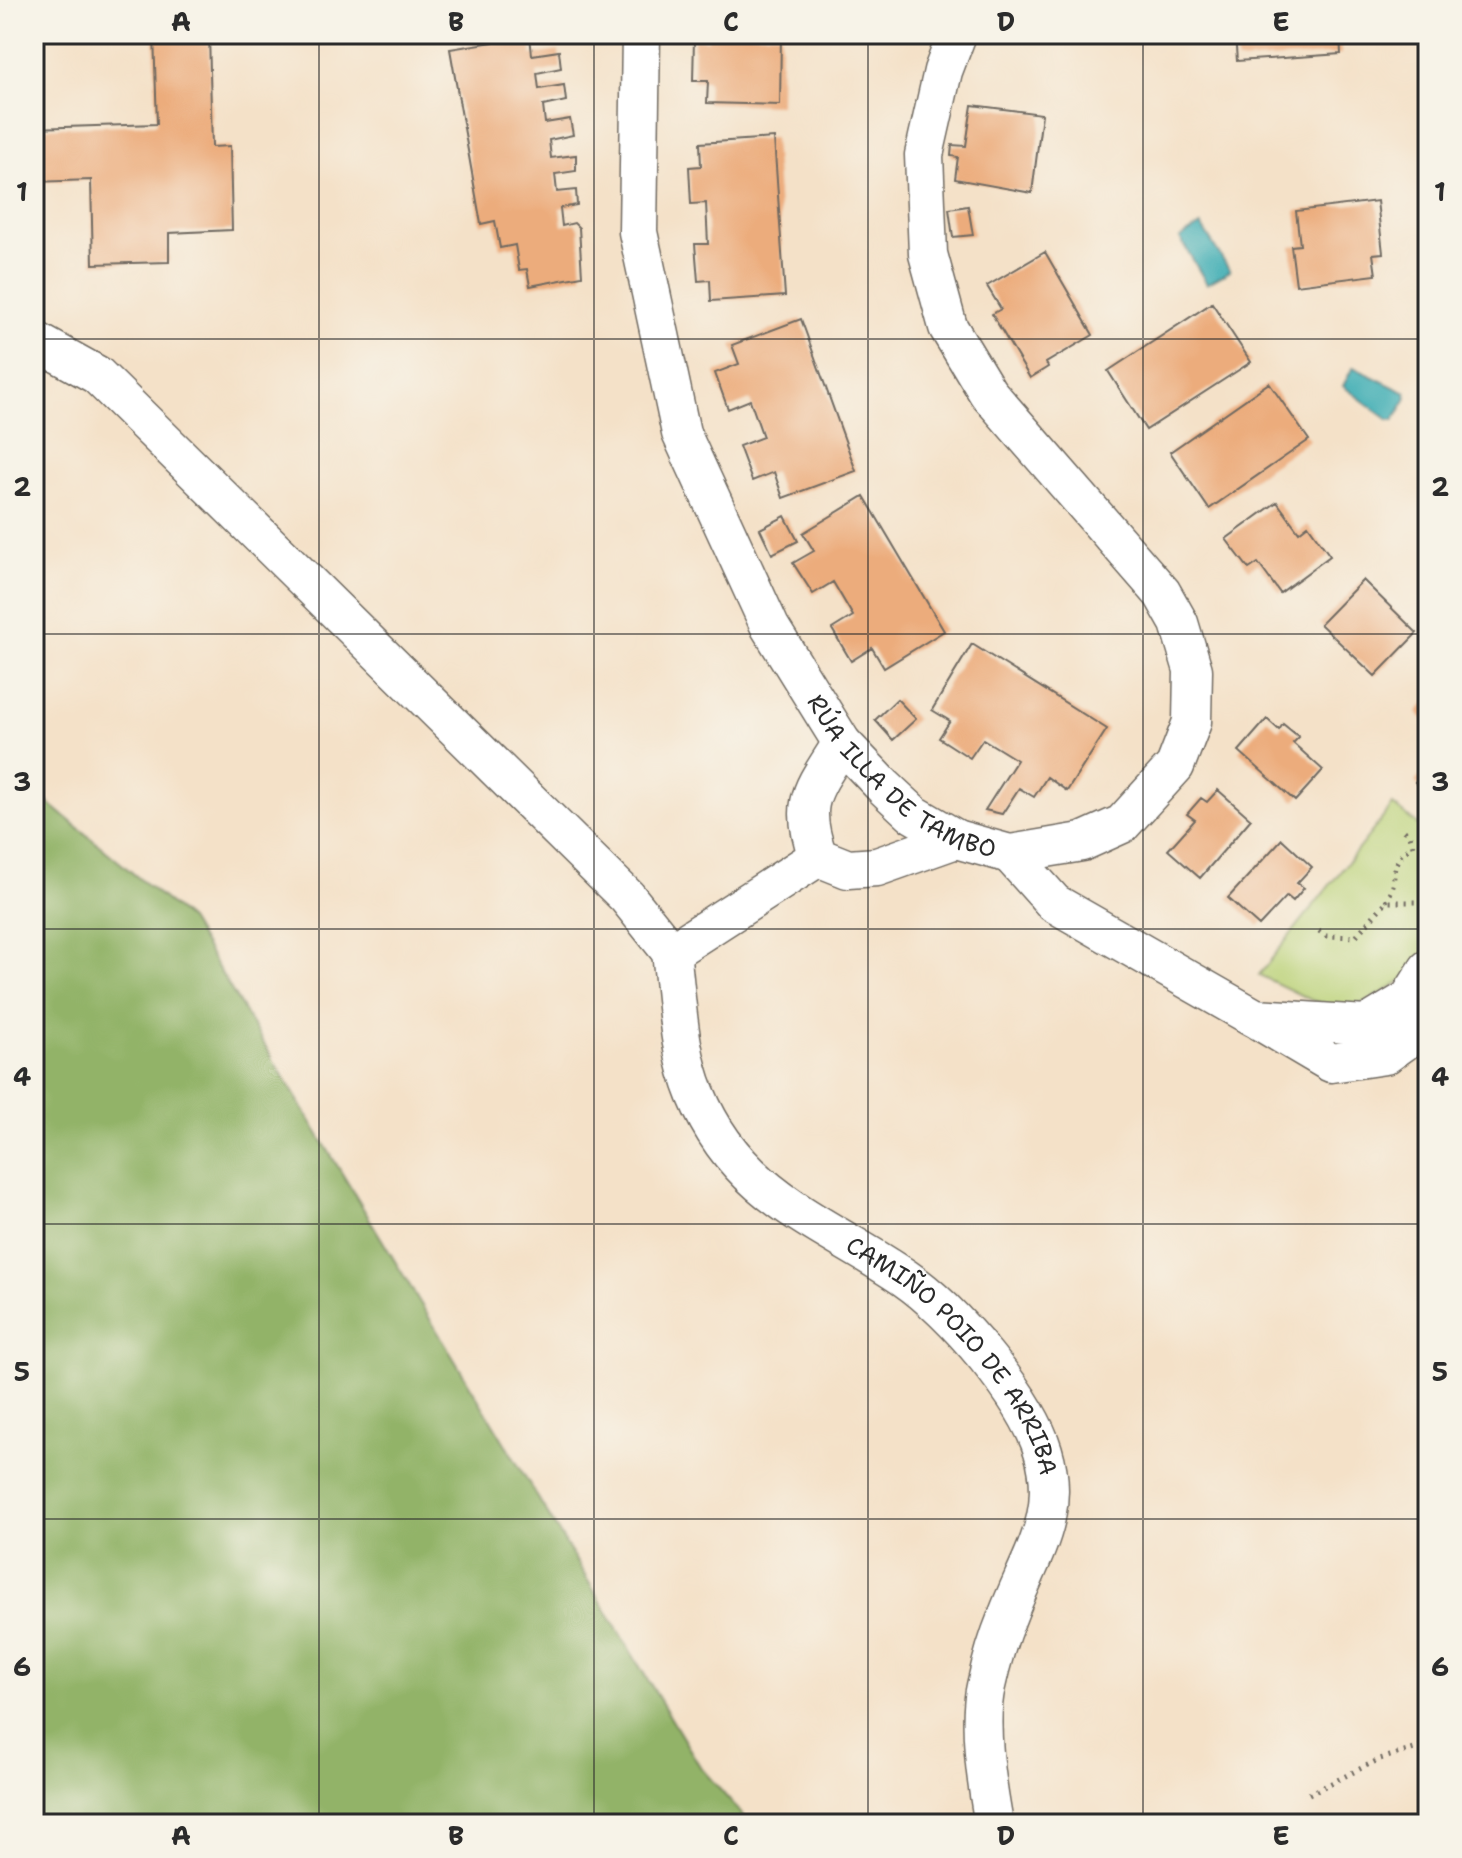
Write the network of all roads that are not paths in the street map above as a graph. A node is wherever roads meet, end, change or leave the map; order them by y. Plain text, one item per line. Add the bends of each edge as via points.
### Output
1 (641, 34) edge
2 (957, 34) edge
3 (34, 340) edge
4 (842, 743) junction
5 (956, 839) junction
6 (1010, 854) junction
7 (818, 857) junction
8 (671, 952) junction
9 (1424, 991) edge
10 (994, 1824) edge

1 - 4 street, RÚA ILLA DE TAMBO via 638,232 681,433 770,627
2 - 6 street, RÚA ILLA DE TAMBO via 924,155 928,254 948,327 988,393 1162,593 1179,623 1193,670 1192,722 1175,766 1148,800 1122,824 1082,842
3 - 8 street via 97,375 627,897
4 - 5 street, RÚA ILLA DE TAMBO via 913,814
4 - 7 street via 812,789 806,824
5 - 6 street, RÚA ILLA DE TAMBO
5 - 7 street via 877,867 848,869
6 - 9 street via 1054,903 1331,1063 1385,1055 1413,1035
7 - 8 street
8 - 10 street, CAMIÑO POIO DE ARRIBA via 683,1046 696,1094 726,1148 780,1203 906,1279 950,1318 1023,1406 1043,1450 1051,1494 1039,1547 1007,1617 985,1689 985,1777

